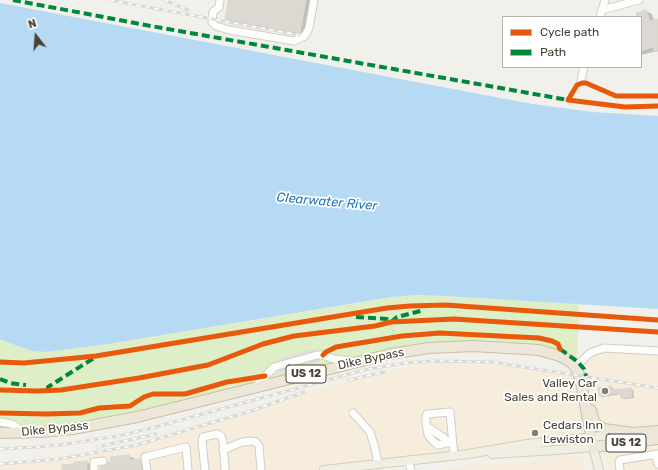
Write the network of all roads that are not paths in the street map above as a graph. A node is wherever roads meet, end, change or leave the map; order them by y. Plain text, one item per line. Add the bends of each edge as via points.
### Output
1 (220, 0) edge
2 (314, 0) edge
3 (605, 0) edge
4 (639, 0) edge
5 (601, 14) edge
6 (584, 68) edge
7 (581, 80) dead end
8 (658, 351) edge
9 (358, 361) junction
10 (575, 367) junction
11 (581, 382) junction
12 (254, 388) junction
13 (353, 413) dead end
14 (0, 422) edge
15 (658, 431) edge
16 (28, 433) junction
17 (633, 433) junction
18 (0, 434) edge
19 (658, 439) edge
20 (450, 442) junction
21 (592, 442) junction
22 (223, 450) junction
23 (657, 454) edge
24 (454, 456) junction
25 (408, 460) junction
26 (103, 461) dead end
27 (378, 464) junction
28 (658, 464) edge
29 (351, 469) edge
30 (94, 470) edge
31 (147, 470) edge
32 (188, 470) edge
33 (205, 470) edge
34 (225, 470) edge
35 (261, 470) edge
36 (324, 470) edge
37 (411, 470) edge
38 (599, 470) edge
39 (620, 470) edge

1 - 2 street via 219,7 213,12 212,22 216,26 294,41 305,36 309,28
3 - 5 street
4 - 5 street
6 - 7 street
8 - 10 street via 604,348 590,353
9 - 10 highway, Dike Bypass / US 12 via 415,350 490,346 548,352 564,358
9 - 12 highway, Dike Bypass / US 12
9 - 12 street via 343,361 317,355 274,367
10 - 11 highway, US 12
11 - 17 highway, US 12 via 597,425 609,430
11 - 21 highway, US 12
12 - 16 highway, Dike Bypass / US 12 via 137,417 73,429
13 - 27 street via 370,432
14 - 16 street via 12,424
15 - 17 highway, US 12
16 - 18 highway, Dike Bypass / US 12
17 - 21 main road, US 12
19 - 21 highway, US 12
20 - 20 street via 450,412 427,414 428,435 438,445
20 - 24 street
21 - 24 main road via 530,452
21 - 38 main road
22 - 33 street via 223,441 218,434 203,437
22 - 34 street
22 - 35 street via 242,442 256,442 259,446
23 - 28 street
23 - 39 street via 620,460
24 - 25 main road
25 - 27 main road
25 - 37 street
26 - 30 street via 94,462
27 - 29 main road
29 - 36 main road
31 - 32 street via 146,457 186,447

